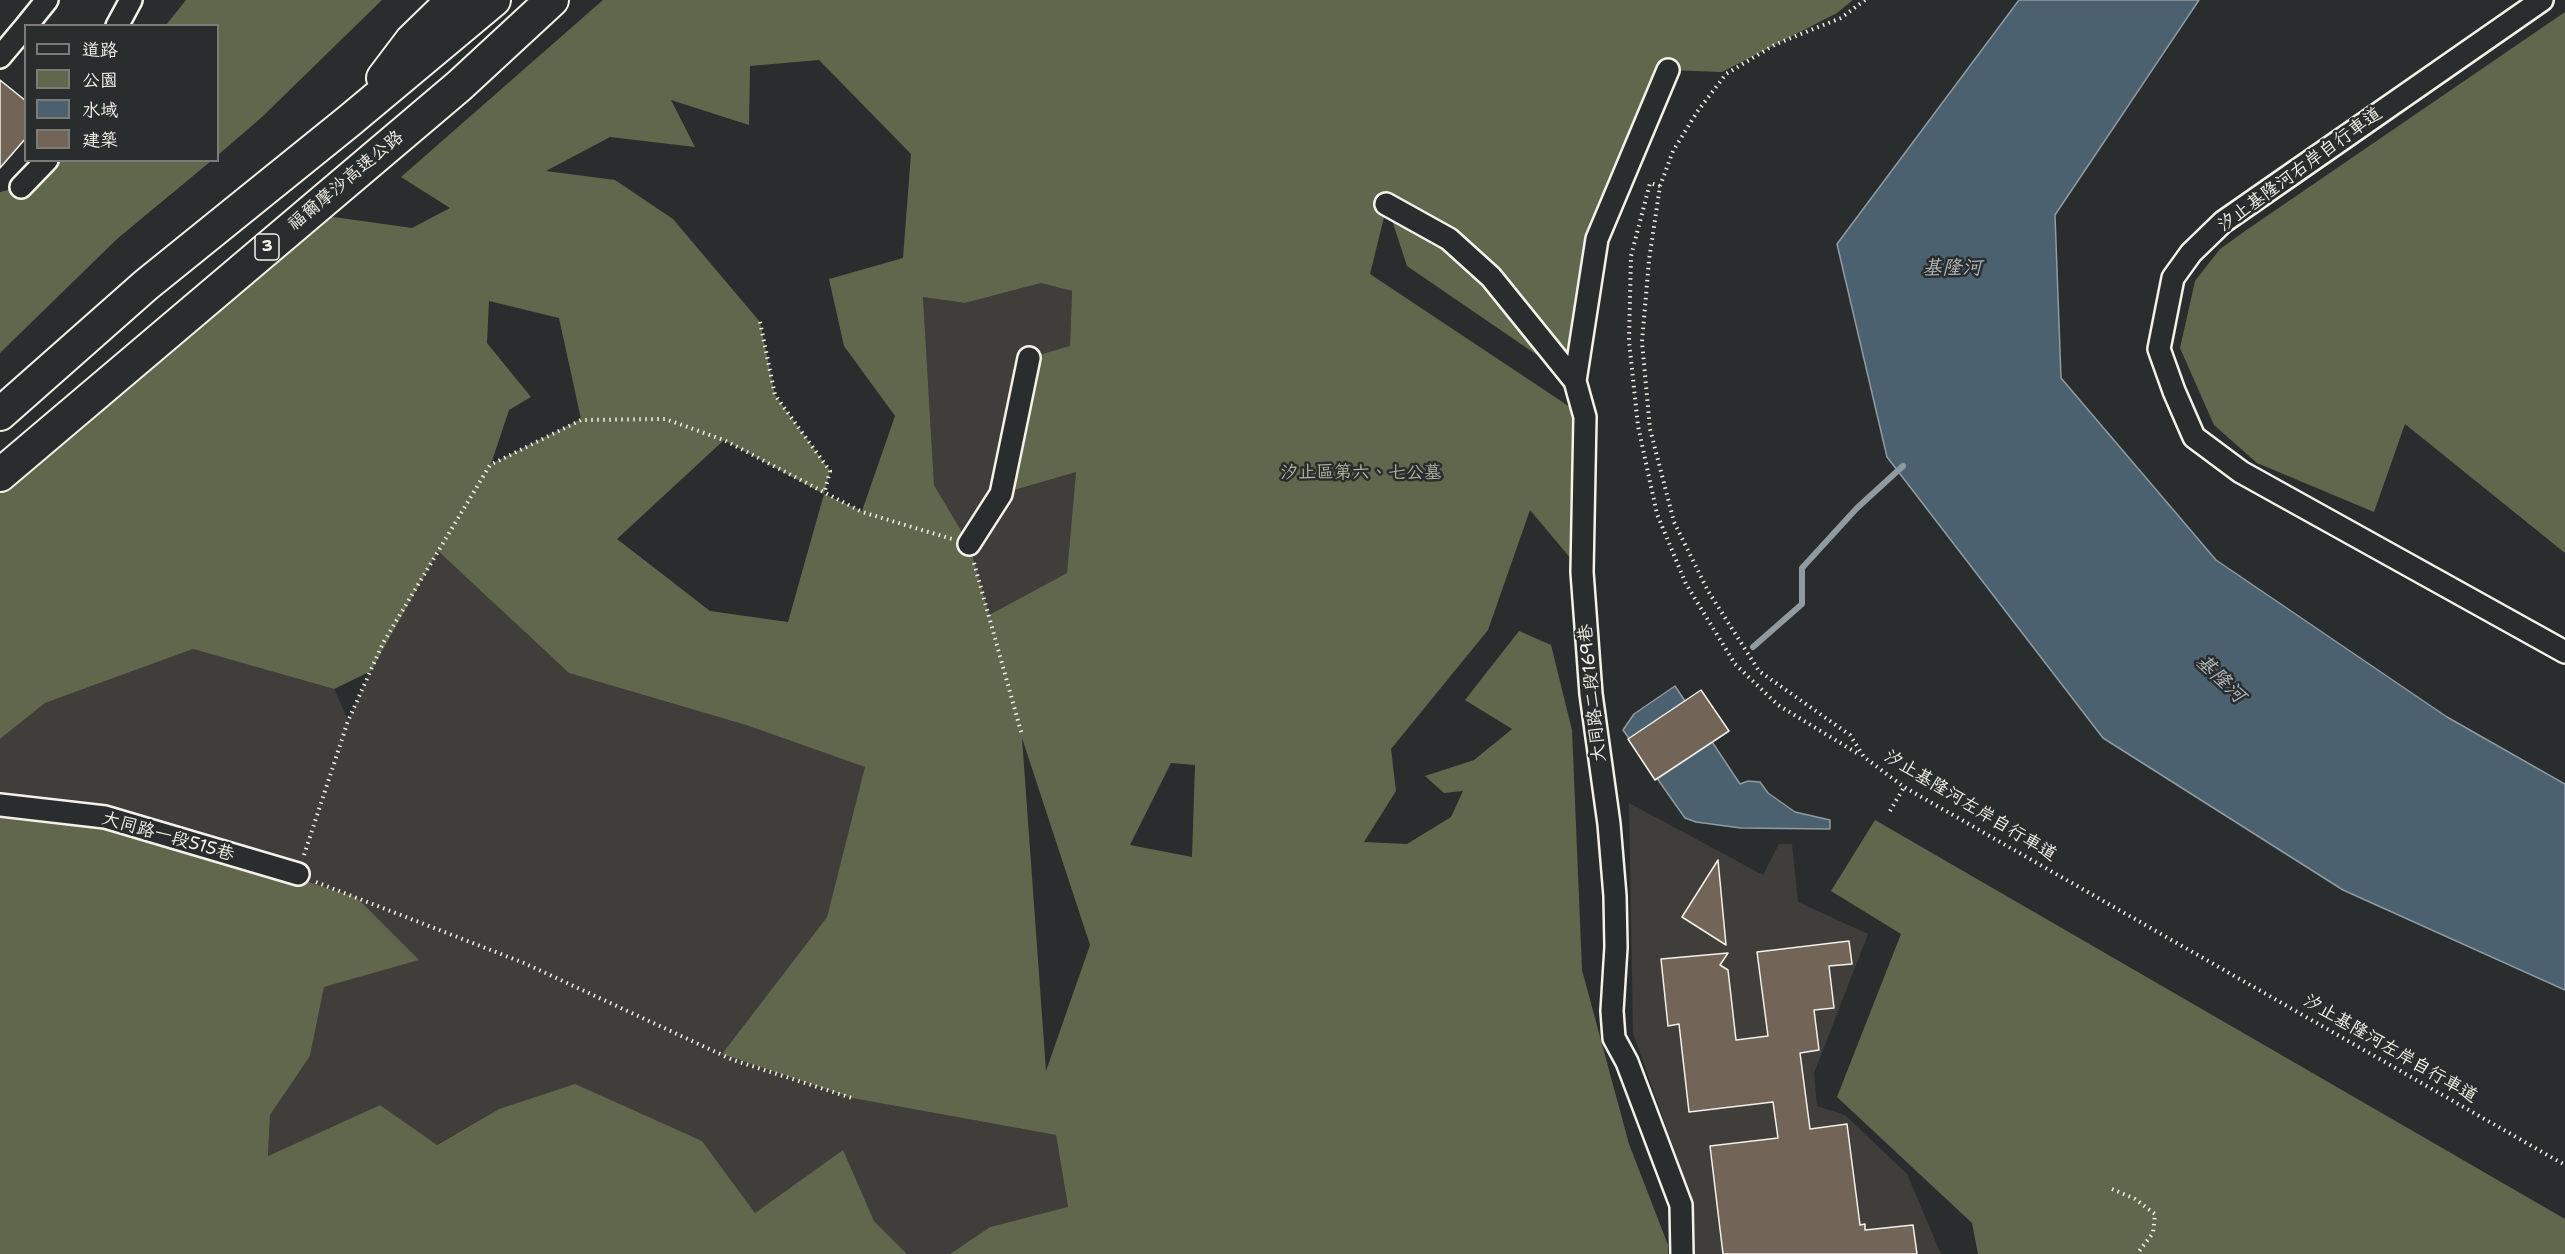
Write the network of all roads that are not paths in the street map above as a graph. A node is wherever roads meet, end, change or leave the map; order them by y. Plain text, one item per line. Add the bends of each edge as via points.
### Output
1 (47, 0) edge
2 (131, 0) edge
3 (453, 0) edge
4 (494, 0) edge
5 (575, 0) edge
6 (2542, 0) edge
7 (542, 9) edge
8 (28, 24) edge
9 (118, 24) edge
10 (24, 28) edge
11 (0, 57) edge
12 (1668, 70) dead end
13 (350, 121) junction
14 (45, 162) edge
15 (21, 187) dead end
16 (1386, 204) dead end
17 (1029, 358) dead end
18 (1575, 381) junction
19 (0, 414) edge
20 (0, 475) edge
21 (969, 544) road end
22 (2565, 652) edge
23 (0, 805) edge
24 (298, 874) road end
25 (1682, 1254) edge

1 - 8 street
2 - 9 street
3 - 13 highway via 411,40
4 - 13 highway
5 - 7 highway
6 - 22 street, 汐止基隆河右岸自行車道 via 2223,222 2191,253 2173,278 2159,348 2194,437 2241,472
7 - 20 highway, 福爾摩沙高速公路 / 3 via 459,86
10 - 11 street
12 - 18 street via 1597,239
13 - 19 highway via 146,285
14 - 15 street
16 - 18 street, 大同路二段169巷 via 1449,238 1491,277
17 - 21 street via 1001,494
18 - 25 street, 大同路二段169巷 via 1585,417 1582,572 1591,694 1615,896 1614,1038 1627,1062 1681,1205
23 - 24 street, 大同路一段515巷 via 105,817

